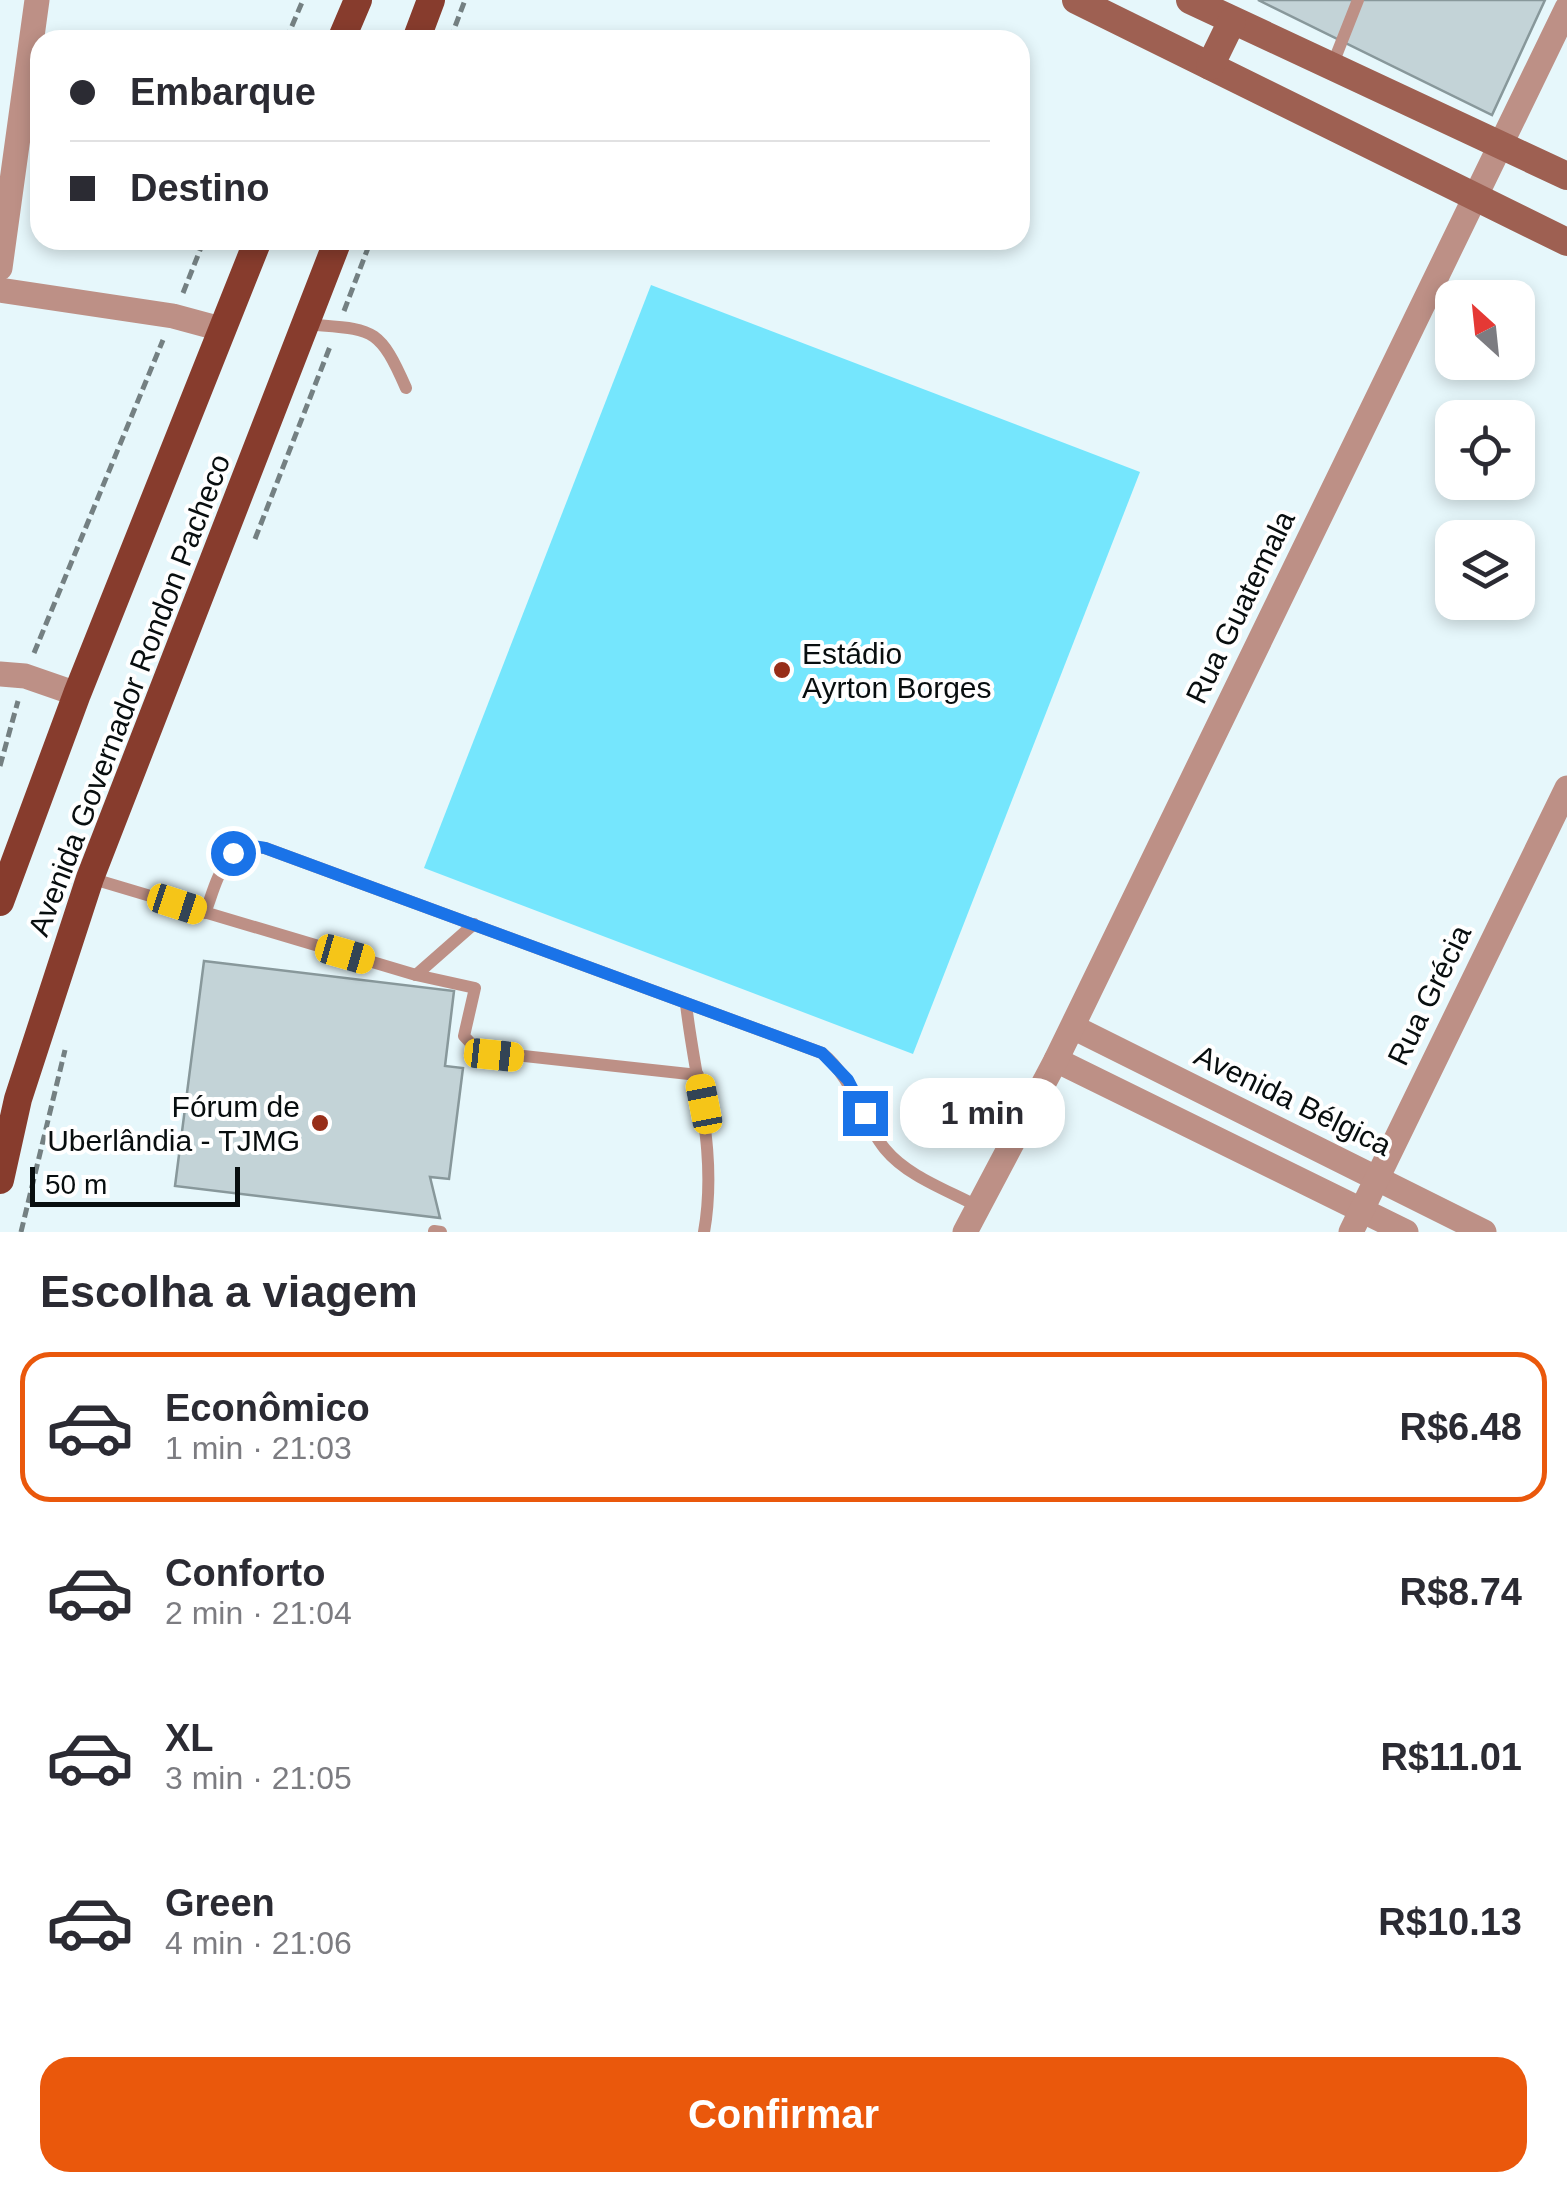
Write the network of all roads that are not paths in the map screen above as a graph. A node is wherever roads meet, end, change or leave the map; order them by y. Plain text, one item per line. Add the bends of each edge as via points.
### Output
1 (37, 0) edge
2 (358, 0) edge
3 (431, 0) edge
4 (1076, 0) edge
5 (1190, 0) edge
6 (1358, 0) edge
7 (1567, 8) edge
8 (1232, 21) junction
9 (33, 30) edge
10 (345, 30) edge
11 (420, 30) edge
12 (30, 51) edge
13 (1210, 66) junction
14 (1332, 66) junction
15 (1500, 142) junction
16 (1567, 176) edge
17 (1476, 195) junction
18 (1567, 242) edge
19 (254, 250) edge
20 (334, 250) edge
21 (0, 268) edge
22 (0, 290) edge
23 (306, 324) junction
24 (221, 329) junction
25 (406, 388) dead end
26 (12, 675) edge
27 (77, 694) junction
28 (1567, 788) edge
29 (90, 878) junction
30 (0, 902) edge
31 (205, 913) junction
32 (474, 924) junction
33 (416, 974) junction
34 (686, 1004) junction
35 (1073, 1026) junction
36 (1056, 1060) junction
37 (698, 1076) junction
38 (1376, 1178) junction
39 (0, 1180) edge
40 (977, 1206) junction
41 (1356, 1221) edge
42 (704, 1232) edge
43 (965, 1232) edge
44 (1406, 1232) edge
45 (1484, 1232) edge

1 - 9 street
2 - 10 main road
3 - 11 main road
4 - 13 main road
5 - 8 main road
6 - 14 lane
7 - 15 street, Rua Guatemala
8 - 13 main road
8 - 14 main road
12 - 21 street
13 - 17 main road
14 - 15 main road
15 - 16 main road
15 - 17 street, Rua Guatemala
17 - 18 main road
17 - 35 street, Rua Guatemala
19 - 24 main road, Avenida Governador Rondon Pacheco
20 - 23 main road, Avenida Governador Rondon Pacheco
22 - 24 street
23 - 25 lane via 367,330 388,346
23 - 29 main road, Avenida Governador Rondon Pacheco
24 - 27 main road, Avenida Governador Rondon Pacheco
26 - 27 street
27 - 30 main road, Avenida Governador Rondon Pacheco
28 - 38 street, Rua Grécia
29 - 31 lane
29 - 39 main road, Avenida Governador Rondon Pacheco via 18,1099
31 - 32 lane via 226,860 253,846
31 - 33 lane
32 - 33 lane
32 - 34 lane
33 - 37 lane via 474,988 464,1036 478,1050
34 - 37 lane
34 - 40 lane via 822,1053 848,1080 893,1158
35 - 36 street, Rua Guatemala
35 - 38 street, Avenida Bélgica
36 - 40 street, Rua Guatemala
36 - 41 street
37 - 42 lane via 709,1133
38 - 41 street, Rua Grécia
38 - 45 street, Avenida Bélgica
40 - 43 street, Rua Guatemala
41 - 44 street

